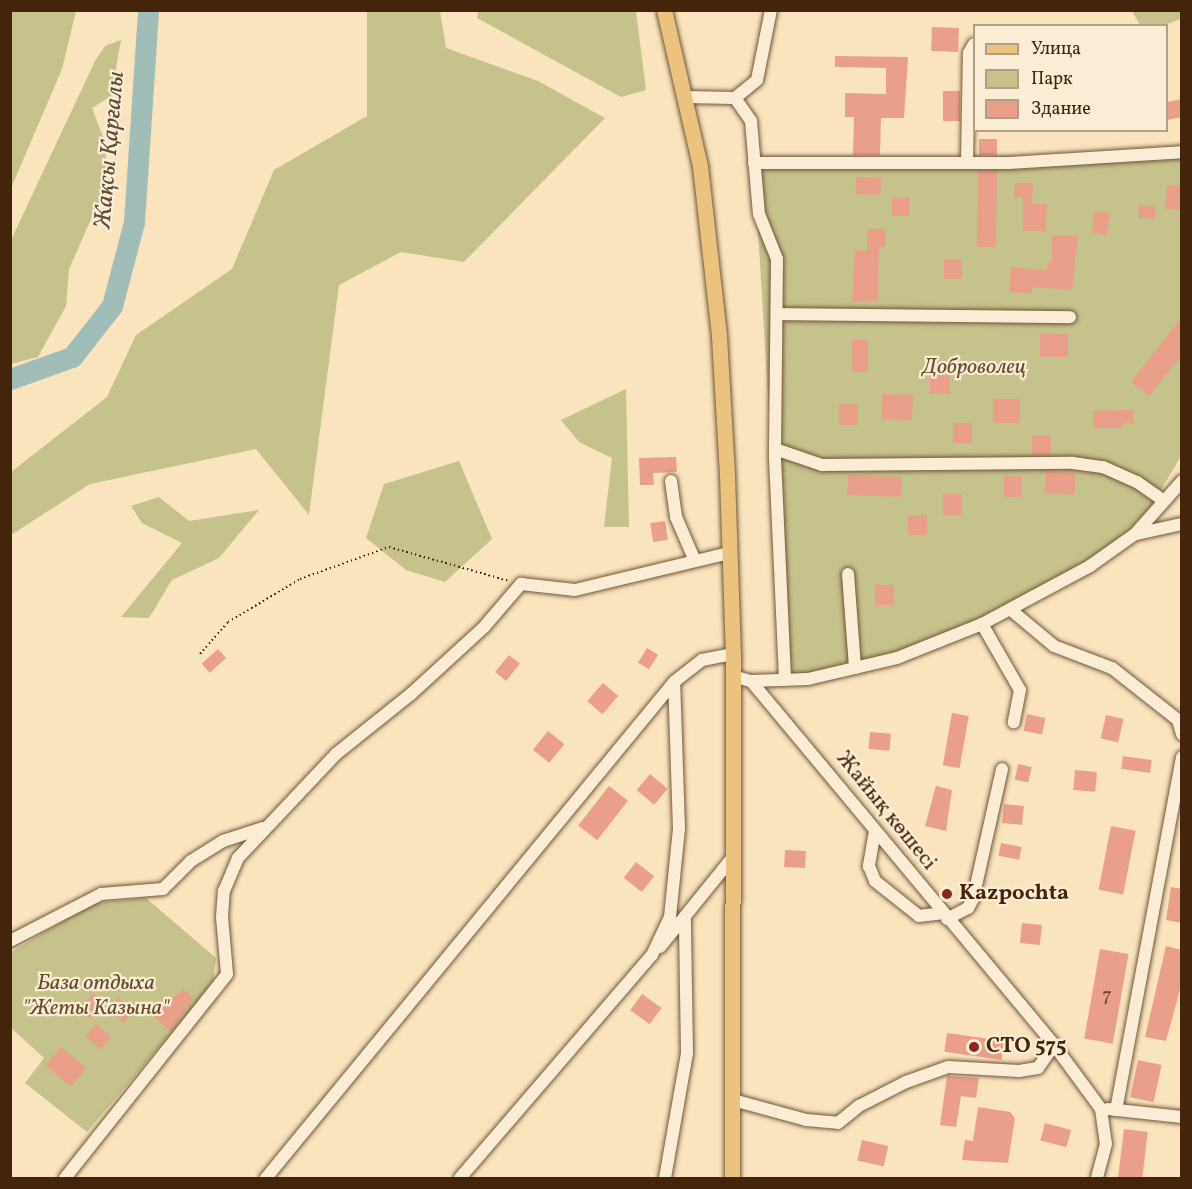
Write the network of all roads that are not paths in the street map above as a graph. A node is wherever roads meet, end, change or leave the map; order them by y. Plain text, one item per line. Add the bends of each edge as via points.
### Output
1 (664, 10) edge
2 (771, 10) edge
3 (973, 47) edge
4 (685, 98) junction
5 (735, 98) junction
6 (1182, 152) edge
7 (754, 163) junction
8 (967, 163) junction
9 (777, 314) junction
10 (1070, 317) dead end
11 (775, 448) junction
12 (671, 481) dead end
13 (1182, 481) edge
14 (1164, 501) junction
15 (1182, 524) edge
16 (1135, 534) junction
17 (729, 553) junction
18 (695, 561) junction
19 (848, 574) dead end
20 (1011, 610) junction
21 (982, 624) junction
22 (733, 654) junction
23 (855, 668) junction
24 (733, 676) junction
25 (785, 680) junction
26 (751, 681) junction
27 (674, 682) junction
28 (1014, 722) dead end
29 (1182, 734) edge
30 (1182, 757) edge
31 (1002, 769) dead end
32 (264, 828) junction
33 (875, 831) junction
34 (733, 857) junction
35 (944, 916) junction
36 (685, 920) junction
37 (10, 940) edge
38 (652, 955) junction
39 (1054, 1045) junction
40 (733, 1100) junction
41 (1101, 1109) junction
42 (1116, 1110) junction
43 (1182, 1117) edge
44 (65, 1179) edge
45 (266, 1179) edge
46 (460, 1179) edge
47 (665, 1179) edge
48 (732, 1179) edge
49 (1097, 1179) edge

1 - 4 main road
2 - 5 street via 757,80
3 - 8 street via 969,53
4 - 5 street
4 - 17 main road via 700,166 719,336
5 - 7 street via 751,121
6 - 8 street
7 - 8 street
7 - 9 street via 759,214 777,259
9 - 10 street
9 - 11 street
11 - 14 street via 822,465 1073,463 1103,467 1137,482
11 - 25 street
12 - 18 street via 676,517
13 - 14 street
14 - 16 street
15 - 16 street
16 - 20 street via 1090,567
17 - 18 street
17 - 22 main road
18 - 32 street via 575,590 521,584 484,627 411,694 336,754
19 - 23 street
20 - 21 street
20 - 29 street via 1054,646 1112,668 1178,720
21 - 23 street via 897,658
21 - 28 street via 1020,690
22 - 24 main road
22 - 27 street via 702,660
23 - 25 street
24 - 26 street
24 - 34 main road
25 - 26 street
26 - 33 street, Жайық көшесі
27 - 38 street via 679,828 670,916
27 - 45 street
30 - 42 street
31 - 35 street via 973,899 968,908
32 - 37 street via 223,841 191,861 163,889 101,894
32 - 44 street via 238,858 224,891 227,974
33 - 35 street, Жайық көшесі
33 - 35 street via 869,866 875,881 919,916
34 - 36 street
34 - 40 main road
35 - 39 street, Жайық көшесі
36 - 38 street
36 - 47 street via 687,1053
38 - 46 street
39 - 40 street via 1038,1068 1019,1071 948,1067 897,1086 859,1106 838,1123 806,1120
39 - 41 street, Жайық көшесі
40 - 48 main road
41 - 42 street
41 - 49 street via 1106,1144
42 - 43 street

